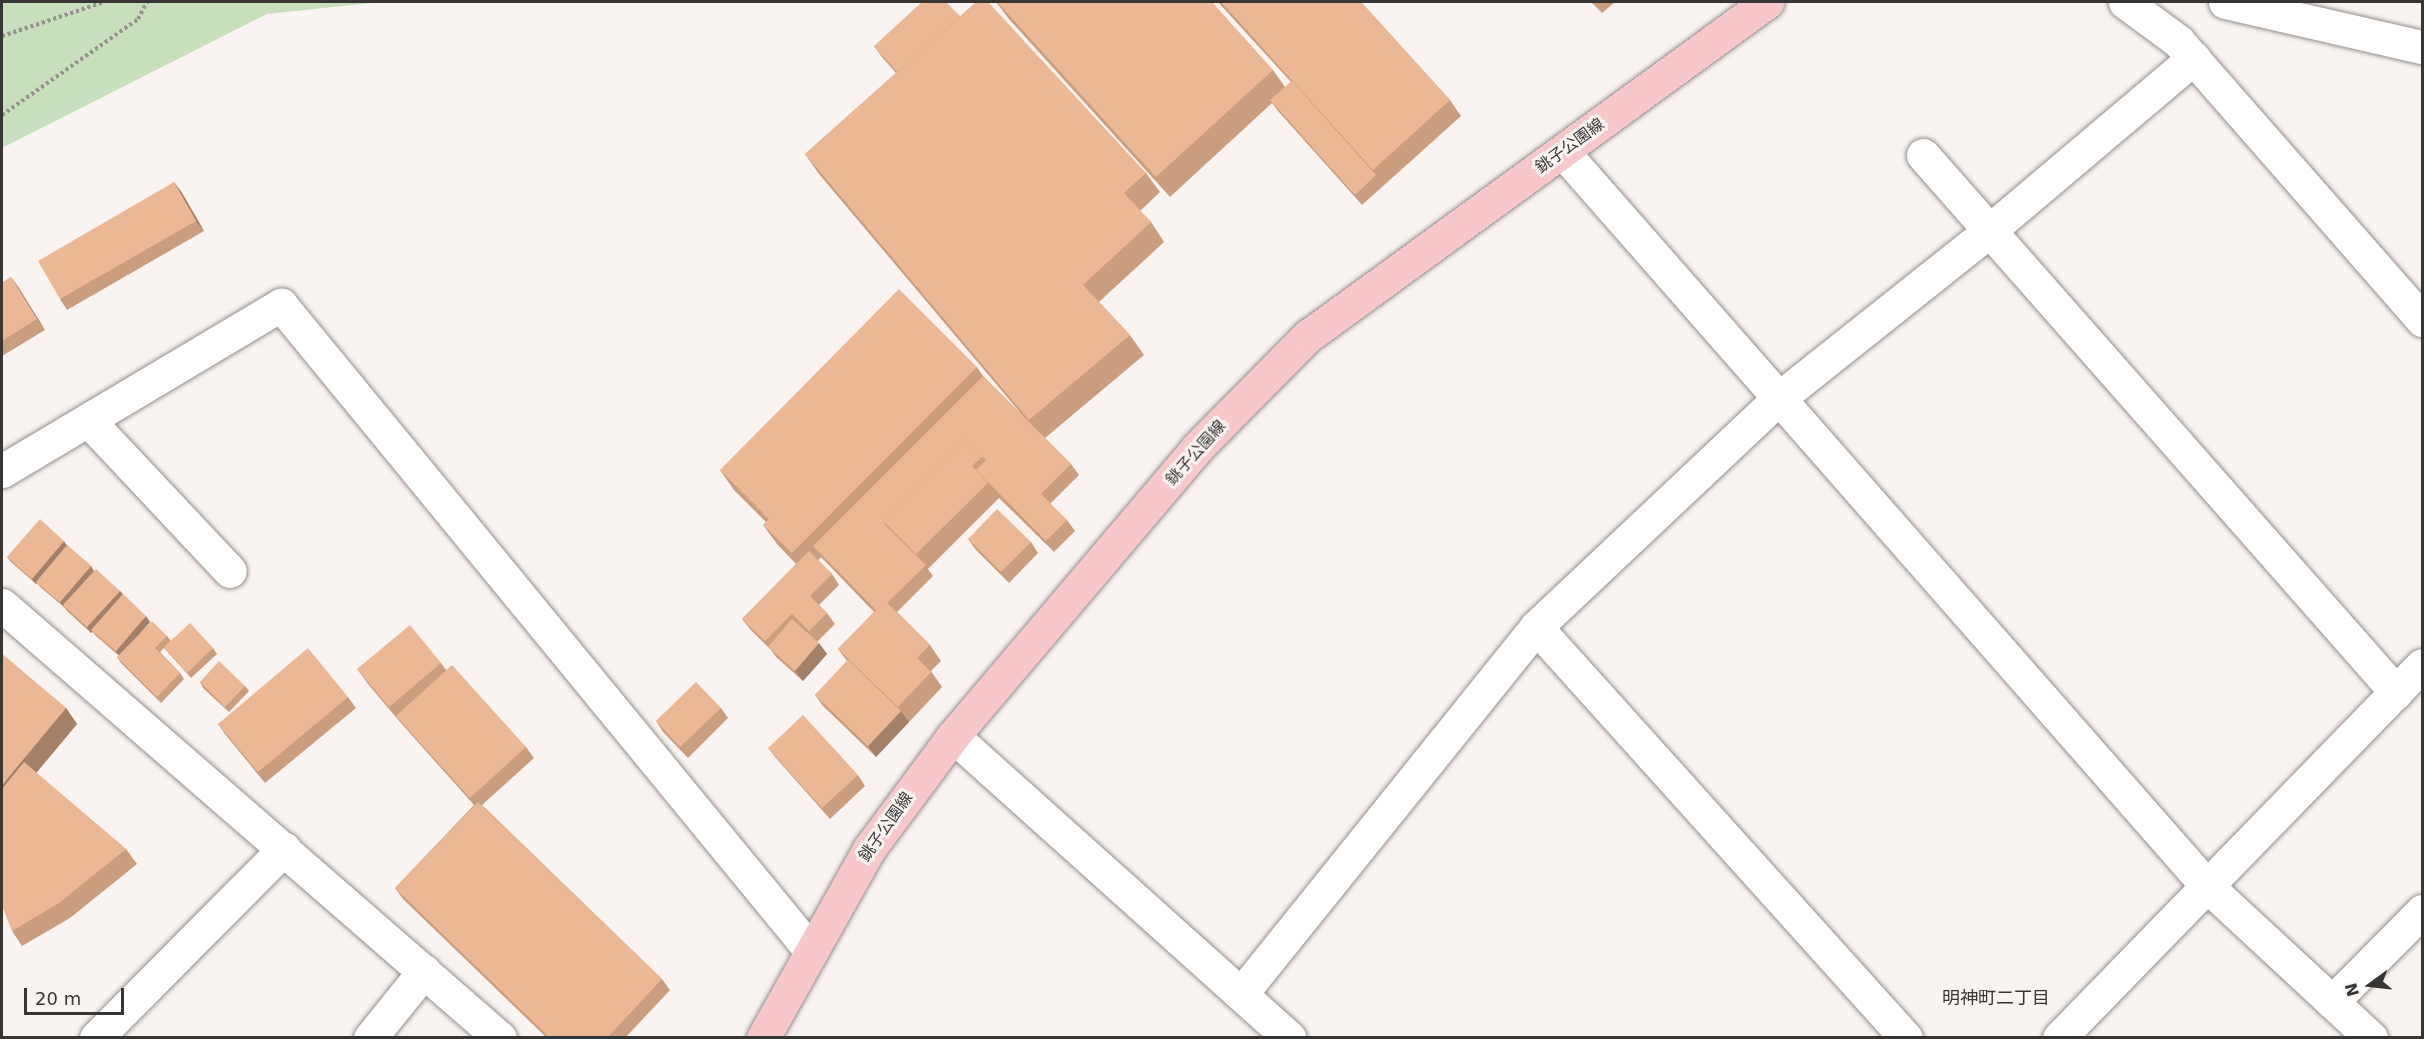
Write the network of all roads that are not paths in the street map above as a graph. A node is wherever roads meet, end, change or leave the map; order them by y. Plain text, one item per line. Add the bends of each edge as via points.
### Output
1 (1767, 2) edge
2 (2126, 2) edge
3 (2225, 2) edge
4 (2422, 46) edge
5 (2194, 58) junction
6 (1563, 152) junction
7 (1923, 155) dead end
8 (1989, 231) junction
9 (2422, 320) edge
10 (1778, 399) junction
11 (88, 420) junction
12 (2, 471) edge
13 (230, 571) dead end
14 (2, 605) edge
15 (1536, 627) junction
16 (2422, 665) edge
17 (2396, 692) junction
18 (953, 736) junction
19 (284, 849) junction
20 (2206, 885) junction
21 (2422, 910) edge
22 (811, 951) junction
23 (424, 971) junction
24 (1241, 994) junction
25 (2332, 1002) junction
26 (96, 1038) edge
27 (370, 1038) edge
28 (500, 1038) edge
29 (763, 1038) edge
30 (1289, 1038) edge
31 (1906, 1038) edge
32 (2059, 1038) edge
33 (2371, 1038) edge

1 - 6 main road, 銚子公園線
2 - 5 street
3 - 4 street
5 - 8 street
5 - 9 street
6 - 10 street
6 - 18 main road, 銚子公園線 via 1308,336 1197,448
7 - 8 street
8 - 10 street
8 - 17 street
10 - 15 street
10 - 20 street
11 - 12 street
11 - 13 street
11 - 22 street via 281,305
14 - 19 street
15 - 24 street
15 - 31 street
16 - 17 street
17 - 20 street
18 - 22 main road, 銚子公園線 via 869,849
18 - 24 street
19 - 23 street
19 - 26 street
20 - 25 street
20 - 32 street
21 - 25 street
22 - 29 main road, 銚子公園線
23 - 27 street
23 - 28 street
24 - 30 street
25 - 33 street

